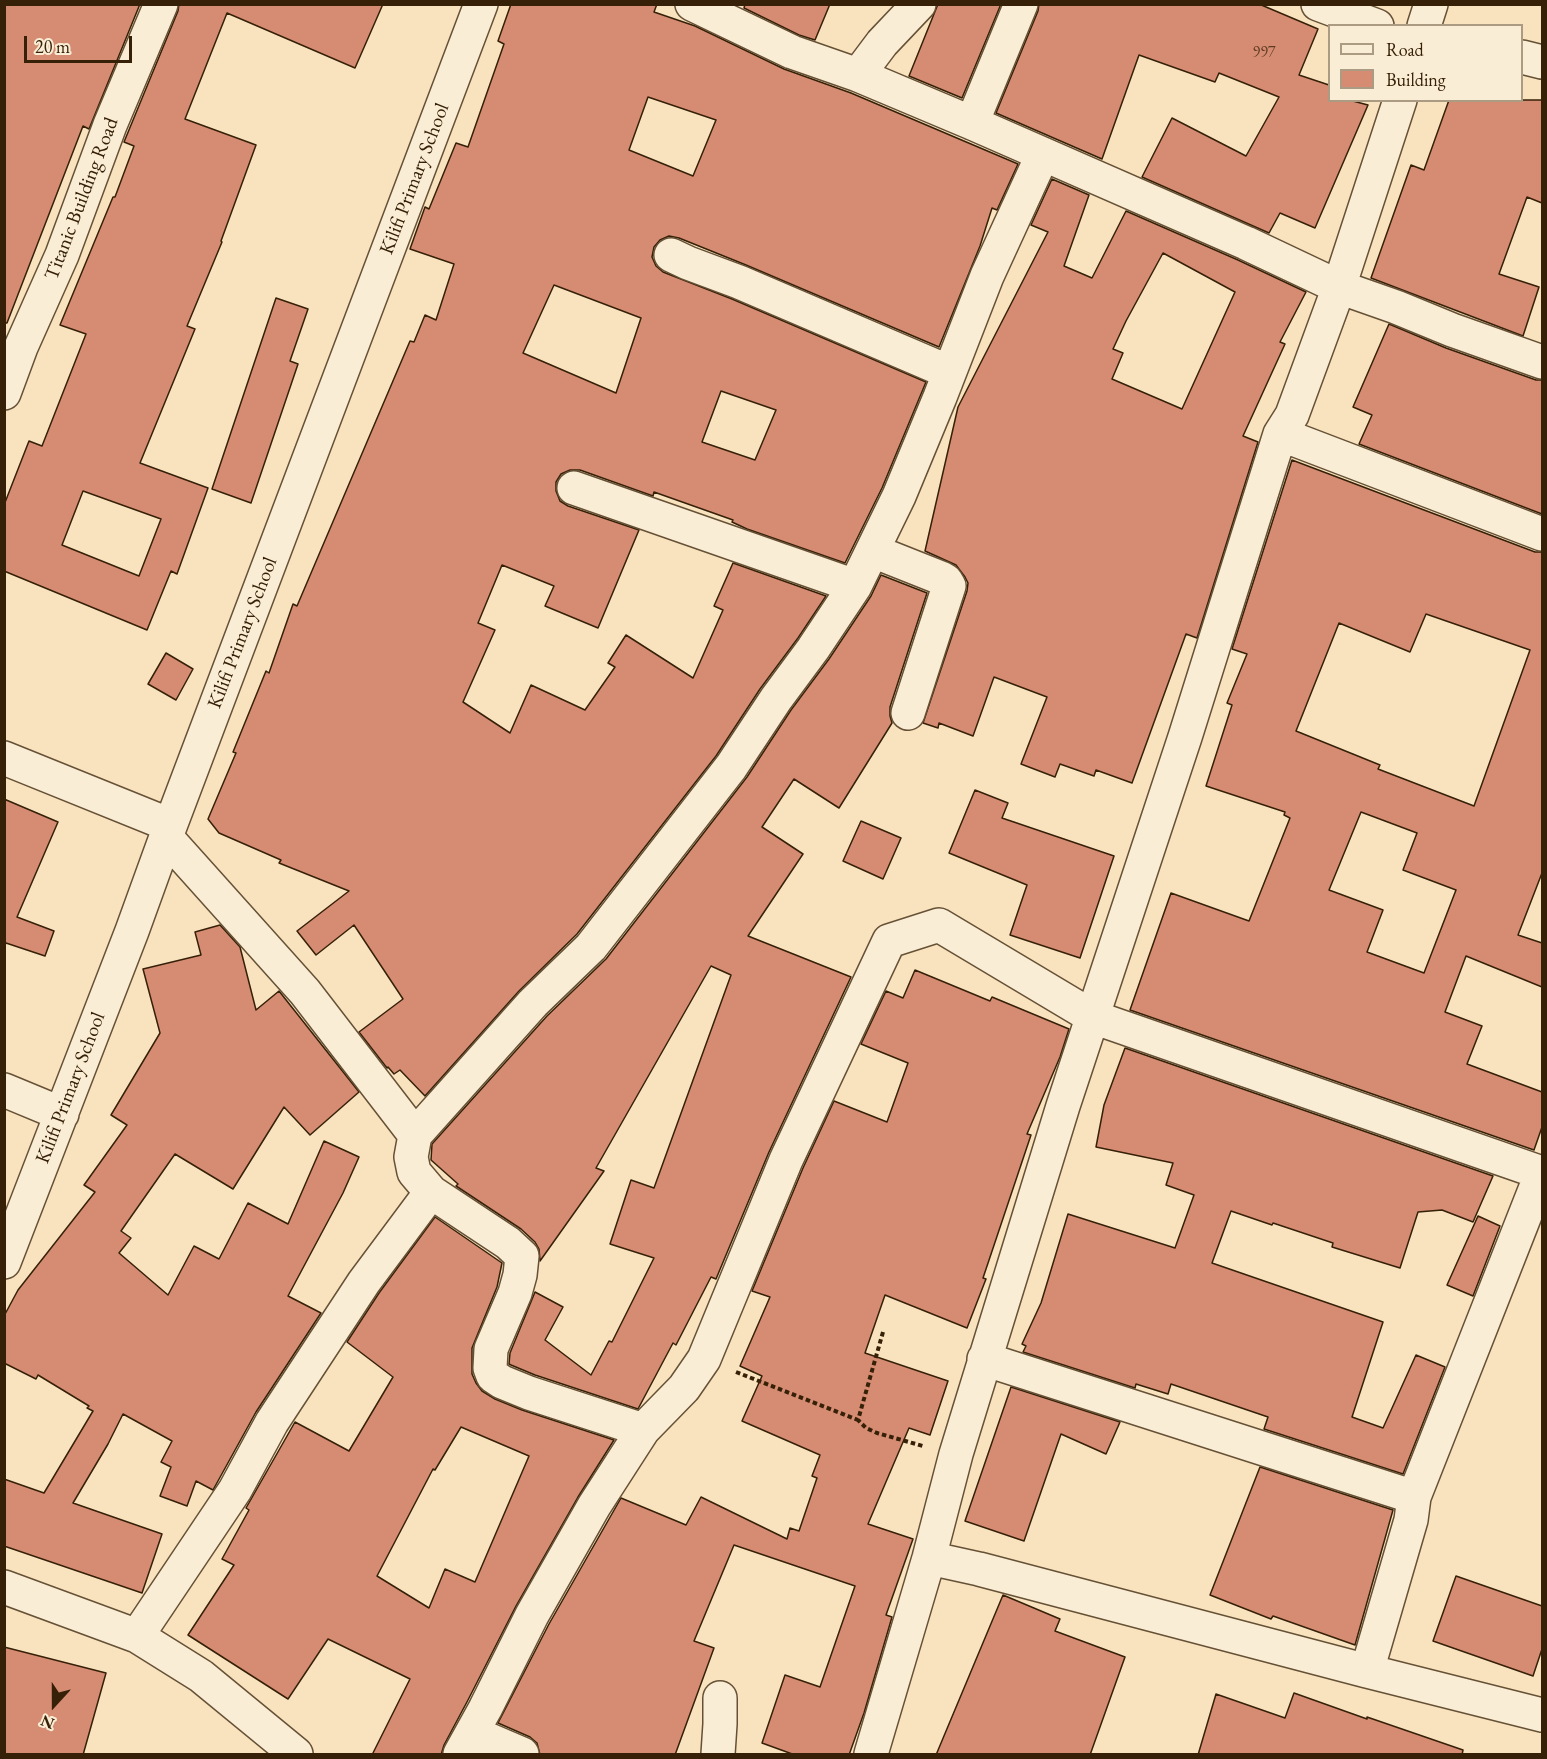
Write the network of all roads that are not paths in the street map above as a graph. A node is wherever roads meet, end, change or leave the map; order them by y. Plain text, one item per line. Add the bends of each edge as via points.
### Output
1 (161, 4) edge
2 (482, 4) edge
3 (692, 4) edge
4 (919, 4) edge
5 (1021, 4) edge
6 (1318, 4) edge
7 (1431, 4) edge
8 (1372, 24) edge
9 (1425, 24) edge
10 (1523, 57) edge
11 (1542, 62) edge
12 (858, 75) junction
13 (1399, 102) edge
14 (972, 123) junction
15 (1043, 153) junction
16 (671, 255) dead end
17 (1339, 287) junction
18 (1542, 362) edge
19 (949, 372) junction
20 (4, 393) edge
21 (1280, 434) junction
22 (574, 488) dead end
23 (1542, 534) edge
24 (873, 551) junction
25 (855, 586) junction
26 (908, 713) dead end
27 (4, 758) edge
28 (168, 831) junction
29 (1093, 1017) junction
30 (4, 1090) edge
31 (62, 1114) junction
32 (415, 1135) junction
33 (1542, 1173) edge
34 (431, 1192) junction
35 (4, 1262) edge
36 (984, 1359) junction
37 (643, 1430) junction
38 (1414, 1497) junction
39 (929, 1558) junction
40 (4, 1587) edge
41 (137, 1636) junction
42 (1367, 1671) junction
43 (720, 1698) dead end
44 (1542, 1715) edge
45 (467, 1744) edge
46 (296, 1755) edge
47 (522, 1755) edge
48 (718, 1755) edge
49 (871, 1755) edge

1 - 20 street, Titanic Building Road
2 - 28 street, Kilifi Primary School
3 - 12 street via 792,52
4 - 12 street
5 - 14 street
6 - 8 street
7 - 9 street
10 - 11 street
12 - 14 street
13 - 17 street
14 - 15 street
15 - 17 street
15 - 19 street
16 - 19 street
17 - 18 street
17 - 21 street via 1292,415
19 - 24 street
21 - 23 street
21 - 29 street
22 - 25 street
24 - 25 street
24 - 26 street via 941,578 949,586
25 - 32 street via 731,767 598,938 533,1003
27 - 28 street
28 - 31 street, Kilifi Primary School
28 - 32 street via 305,992
29 - 33 street
29 - 36 street
29 - 37 street via 941,926 889,941 786,1160 704,1359 684,1388
30 - 31 street
31 - 35 street, Kilifi Primary School
32 - 34 street via 411,1158 414,1172
33 - 38 street
34 - 37 street via 522,1256 515,1293 491,1349 493,1376 530,1394
34 - 41 street via 364,1282 272,1422 235,1490
36 - 38 street
36 - 39 street
37 - 45 street via 543,1596
38 - 42 street via 1411,1520
39 - 42 street
39 - 49 street
40 - 41 street
41 - 46 street via 201,1676
42 - 44 street
43 - 48 street
45 - 47 street

